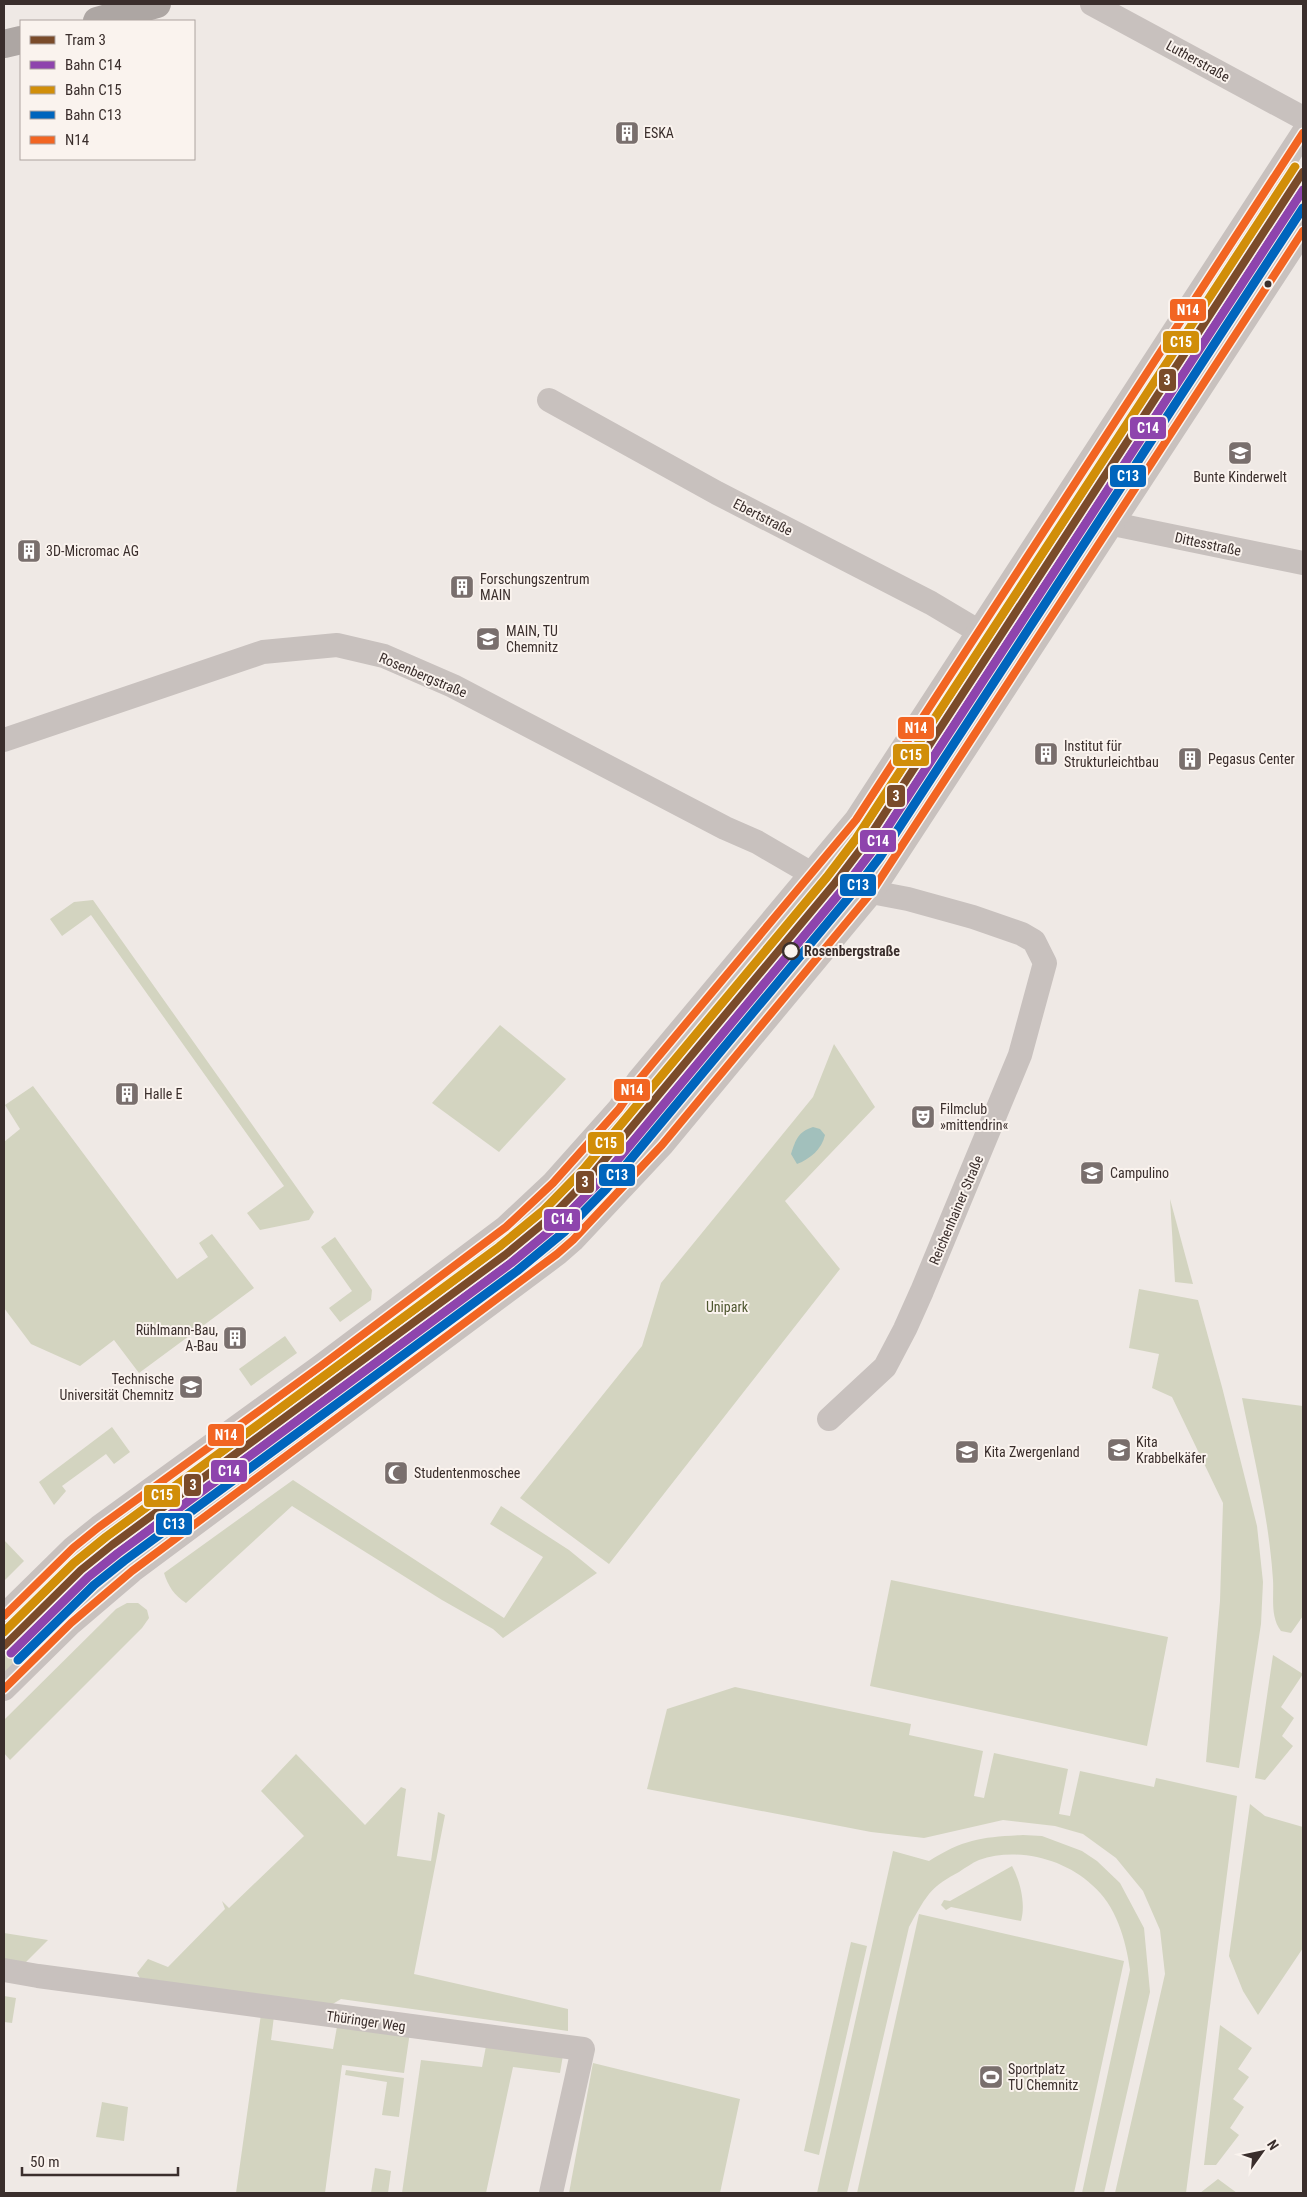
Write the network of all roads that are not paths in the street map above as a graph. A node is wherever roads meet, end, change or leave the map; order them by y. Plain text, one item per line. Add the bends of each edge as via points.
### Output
1 (157, 4) edge
2 (1092, 4) edge
3 (101, 20) edge
4 (20, 40) edge
5 (4, 44) edge
6 (1303, 118) edge
7 (1303, 133) edge
8 (1303, 231) edge
9 (549, 400) dead end
10 (1113, 524) junction
11 (1303, 563) edge
12 (978, 631) junction
13 (4, 739) edge
14 (812, 874) junction
15 (870, 893) junction
16 (828, 1419) dead end
17 (4, 1616) edge
18 (4, 1689) edge
19 (4, 1970) edge
20 (551, 2193) edge

1 - 3 main road
2 - 6 street, Lutherstraße
4 - 5 main road
7 - 12 street
8 - 10 street
9 - 12 street, Ebertstraße
10 - 11 street, Dittesstraße
10 - 15 street
12 - 14 street via 856,820
13 - 14 street, Rosenbergstraße via 263,652 337,644 384,656 453,686 757,842
14 - 15 street, Rosenbergstraße
14 - 17 street via 638,1081 619,1109 537,1200 337,1354 73,1548
15 - 16 street, Reichenhainer Straße via 908,899 1022,934 1034,941 1045,963 1020,1055 906,1329 885,1367
15 - 18 street via 662,1145 573,1240 132,1571 71,1623
19 - 20 street, Thüringer Weg via 583,2050

